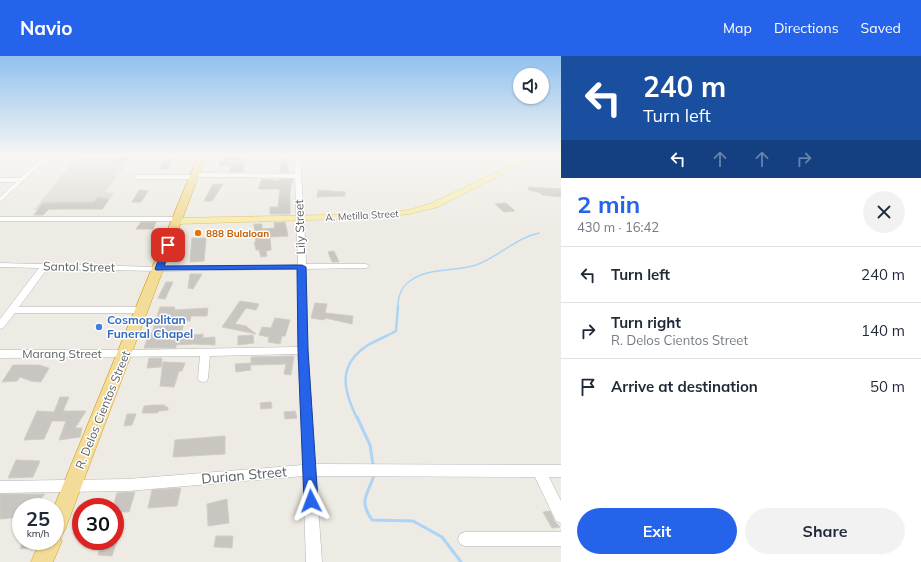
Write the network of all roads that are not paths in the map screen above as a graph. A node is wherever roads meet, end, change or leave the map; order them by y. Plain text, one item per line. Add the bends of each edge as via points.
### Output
1 (0, 180) edge
2 (21, 180) joint
3 (194, 180) edge
4 (298, 180) edge
5 (488, 180) edge
6 (0, 200) edge
7 (301, 218) junction
8 (0, 219) edge
9 (178, 220) junction
10 (0, 265) edge
11 (45, 266) junction
12 (366, 266) dead end
13 (302, 267) junction
14 (159, 269) junction
15 (12, 310) junction
16 (142, 310) junction
17 (0, 326) edge
18 (303, 350) junction
19 (206, 352) junction
20 (0, 354) edge
21 (125, 354) junction
22 (203, 378) dead end
23 (309, 470) junction
24 (539, 471) junction
25 (561, 471) edge
26 (72, 485) junction
27 (0, 487) edge
28 (64, 506) edge
29 (561, 516) edge
30 (465, 539) dead end
31 (561, 539) edge
32 (47, 550) edge
33 (42, 562) edge
34 (314, 562) edge

1 - 2 street
2 - 6 street
3 - 9 highway, R. Delos Cientos Street
4 - 7 street, Lily Street
5 - 7 main road, A. Metilla Street via 417,211 388,215
7 - 9 main road, A. Metilla Street
7 - 13 street, Lily Street
8 - 9 street
9 - 14 highway, R. Delos Cientos Street
10 - 11 street, Santol Street
11 - 14 street, Santol Street
11 - 15 street
12 - 13 street, Santol Street
13 - 14 street, Santol Street
13 - 18 street, Lily Street
14 - 16 highway, R. Delos Cientos Street
15 - 16 street
15 - 17 street
16 - 21 highway, R. Delos Cientos Street
18 - 19 street, Marang Street
18 - 23 street, Lily Street
19 - 21 street, Marang Street
19 - 22 street
20 - 21 street, Marang Street
21 - 26 highway, R. Delos Cientos Street
23 - 24 street, Durian Street
23 - 26 street, Durian Street via 128,485
23 - 34 street, Lily Street
24 - 25 street, Durian Street
24 - 29 street
26 - 27 street, Durian Street
26 - 28 highway, R. Delos Cientos Street
30 - 31 street
32 - 33 highway

